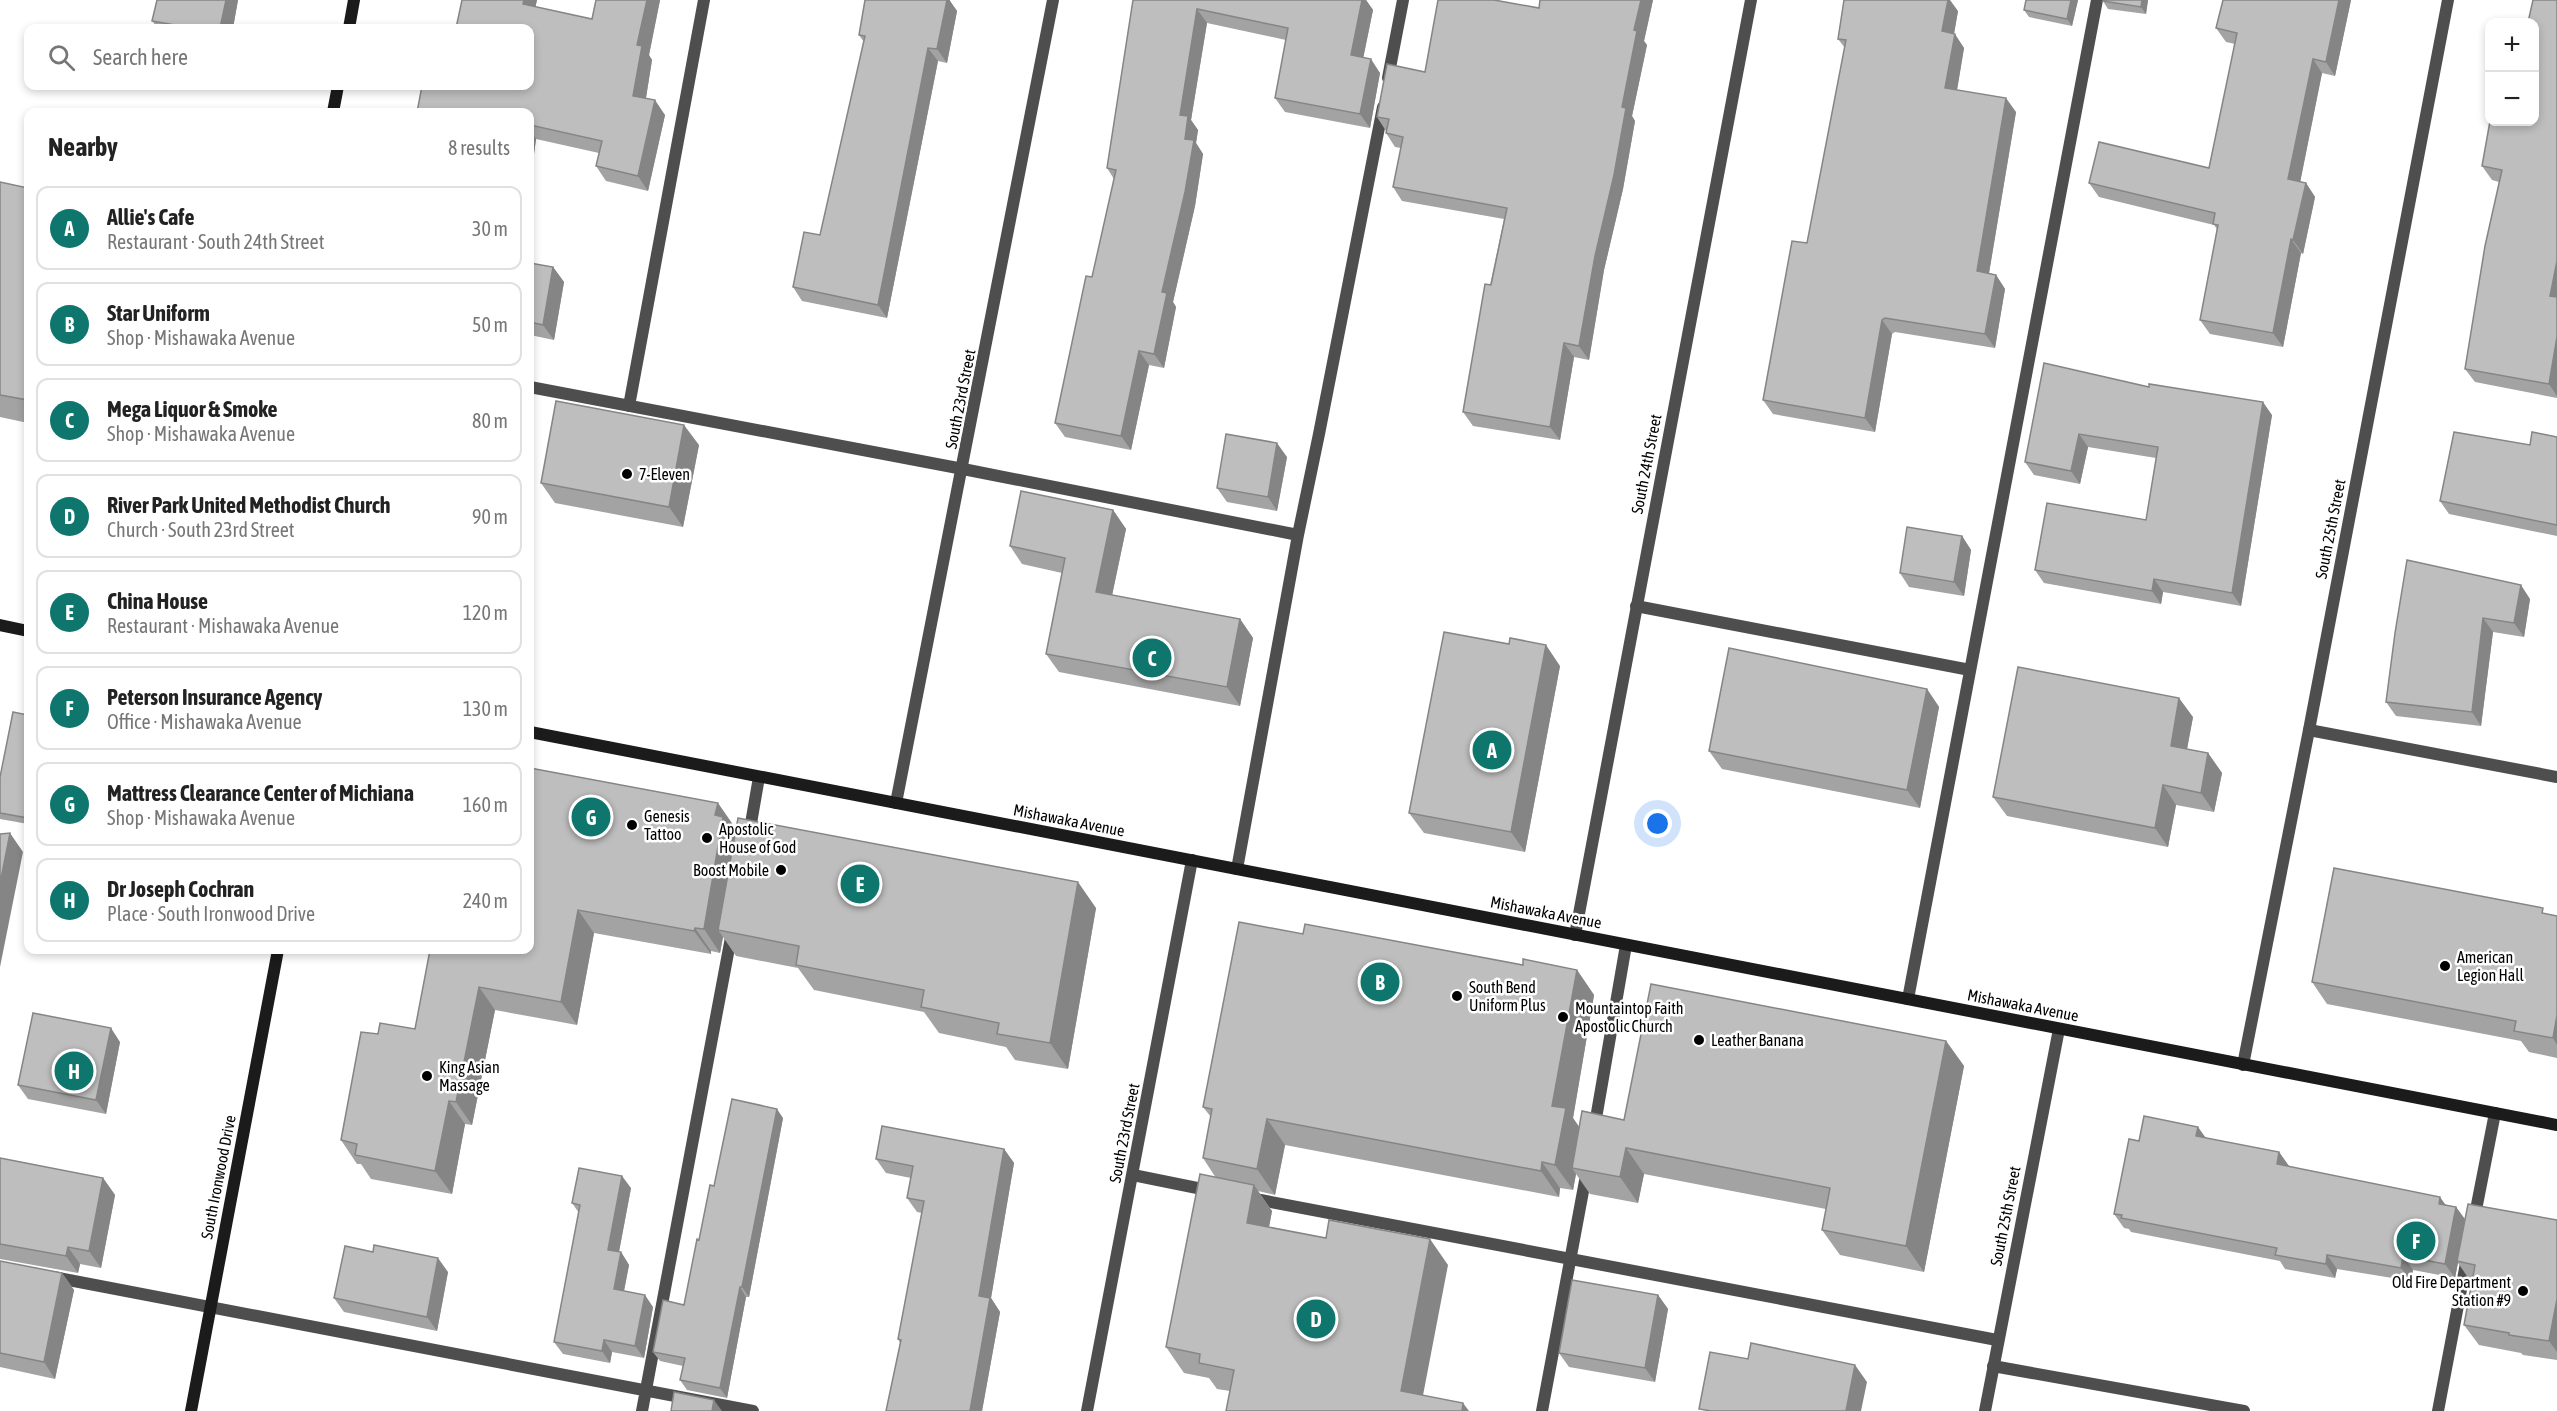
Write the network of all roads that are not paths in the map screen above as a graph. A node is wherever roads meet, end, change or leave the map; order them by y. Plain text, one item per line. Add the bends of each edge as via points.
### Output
1 (354, 0) edge
2 (704, 0) edge
3 (1053, 0) edge
4 (1403, 0) edge
5 (1751, 0) edge
6 (2097, 0) edge
7 (2448, 0) edge
8 (350, 24) edge
9 (337, 90) edge
10 (334, 108) edge
11 (534, 388) edge
12 (629, 406) junction
13 (963, 469) junction
14 (1298, 535) junction
15 (1636, 606) junction
16 (0, 625) edge
17 (24, 630) edge
18 (1970, 670) junction
19 (2309, 730) junction
20 (534, 733) edge
21 (759, 777) junction
22 (2557, 777) edge
23 (896, 803) junction
24 (747, 844) edge
25 (1192, 860) junction
26 (1237, 869) junction
27 (733, 922) edge
28 (1575, 934) junction
29 (1626, 945) junction
30 (277, 954) edge
31 (1908, 999) junction
32 (2059, 1029) junction
33 (2243, 1065) junction
34 (2495, 1113) junction
35 (2557, 1125) edge
36 (1133, 1175) junction
37 (2473, 1227) edge
38 (2468, 1250) edge
39 (1571, 1261) junction
40 (44, 1275) edge
41 (210, 1308) junction
42 (1997, 1340) junction
43 (1993, 1366) junction
44 (645, 1391) junction
45 (191, 1411) edge
46 (642, 1411) edge
47 (753, 1411) edge
48 (1087, 1411) edge
49 (1542, 1411) edge
50 (1985, 1411) edge
51 (2244, 1411) edge
52 (2438, 1411) edge

1 - 8 main road
2 - 12 street
3 - 13 street, South 23rd Street
4 - 14 street
5 - 15 street, South 24th Street
6 - 18 street
7 - 19 street, South 25th Street
9 - 10 main road
11 - 12 street
12 - 13 street
13 - 14 street
13 - 23 street, South 23rd Street
14 - 26 street
15 - 18 street
15 - 28 street, South 24th Street
16 - 17 main road
18 - 31 street
19 - 22 street
19 - 33 street, South 25th Street
20 - 21 main road, Mishawaka Avenue
21 - 23 main road, Mishawaka Avenue
21 - 24 street
23 - 25 main road, Mishawaka Avenue
25 - 26 main road, Mishawaka Avenue
25 - 36 street, South 23rd Street
26 - 28 main road, Mishawaka Avenue
27 - 44 street
28 - 29 main road, Mishawaka Avenue
29 - 31 main road, Mishawaka Avenue
29 - 39 street
30 - 41 main road, South Ironwood Drive
31 - 32 main road, Mishawaka Avenue
32 - 33 main road, Mishawaka Avenue
32 - 42 street, South 25th Street
33 - 34 main road, Mishawaka Avenue
34 - 35 main road, Mishawaka Avenue
34 - 37 street
36 - 39 street
36 - 48 street, South 23rd Street
38 - 52 street
39 - 42 street
39 - 49 street
40 - 41 street
41 - 44 street
41 - 45 main road, South Ironwood Drive
42 - 43 street, South 25th Street
43 - 50 street, South 25th Street
43 - 51 street
44 - 46 street
44 - 47 street

